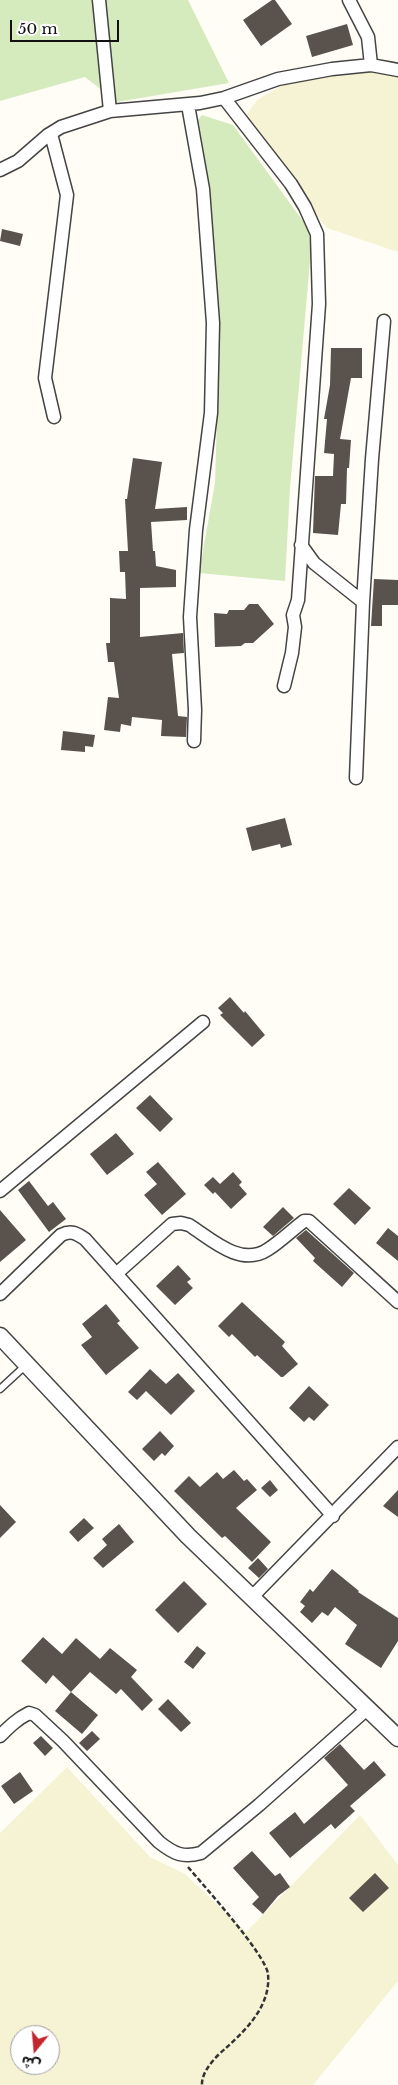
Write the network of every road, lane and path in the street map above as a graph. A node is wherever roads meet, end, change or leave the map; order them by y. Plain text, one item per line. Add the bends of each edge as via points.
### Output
1 (99, 0) edge
2 (349, 0) edge
3 (371, 64) junction
4 (398, 70) edge
5 (224, 98) junction
6 (188, 105) junction
7 (110, 111) junction
8 (51, 134) junction
9 (0, 170) edge
10 (384, 321) dead end
11 (54, 417) dead end
12 (301, 545) junction
13 (363, 602) junction
14 (284, 686) dead end
15 (194, 741) dead end
16 (356, 778) dead end
17 (203, 1022) dead end
18 (0, 1191) edge
19 (116, 1274) junction
20 (0, 1294) edge
21 (398, 1302) edge
22 (0, 1336) edge
23 (26, 1365) junction
24 (0, 1389) edge
25 (398, 1448) edge
26 (333, 1516) junction
27 (251, 1598) junction
28 (367, 1709) junction
29 (0, 1736) edge
30 (398, 1738) edge
31 (178, 1855) junction
32 (202, 2085) edge

1 - 7 street
2 - 3 street via 368,37
3 - 4 street
3 - 5 street via 332,68 278,80
5 - 6 street
5 - 12 street via 291,184 317,234 319,304
6 - 7 street
6 - 15 street via 203,189 213,323 211,413 196,530 190,617
7 - 8 street via 61,127
8 - 9 street via 18,161
8 - 11 street via 67,195 45,378
10 - 13 street
12 - 13 street via 314,563
12 - 14 street via 292,654
13 - 16 street
17 - 18 street
19 - 20 street via 85,1239 68,1232
19 - 21 street via 172,1224 189,1225 237,1254 253,1256 266,1251 304,1221 309,1221
19 - 26 street
22 - 23 street
23 - 24 lane
23 - 27 street
25 - 26 street
26 - 27 street
27 - 28 street
28 - 30 street
28 - 31 street via 202,1853
29 - 31 street via 13,1722 30,1713 35,1715 159,1842
31 - 32 path via 255,1949 268,1973 266,1995 256,2019 218,2055 201,2079

